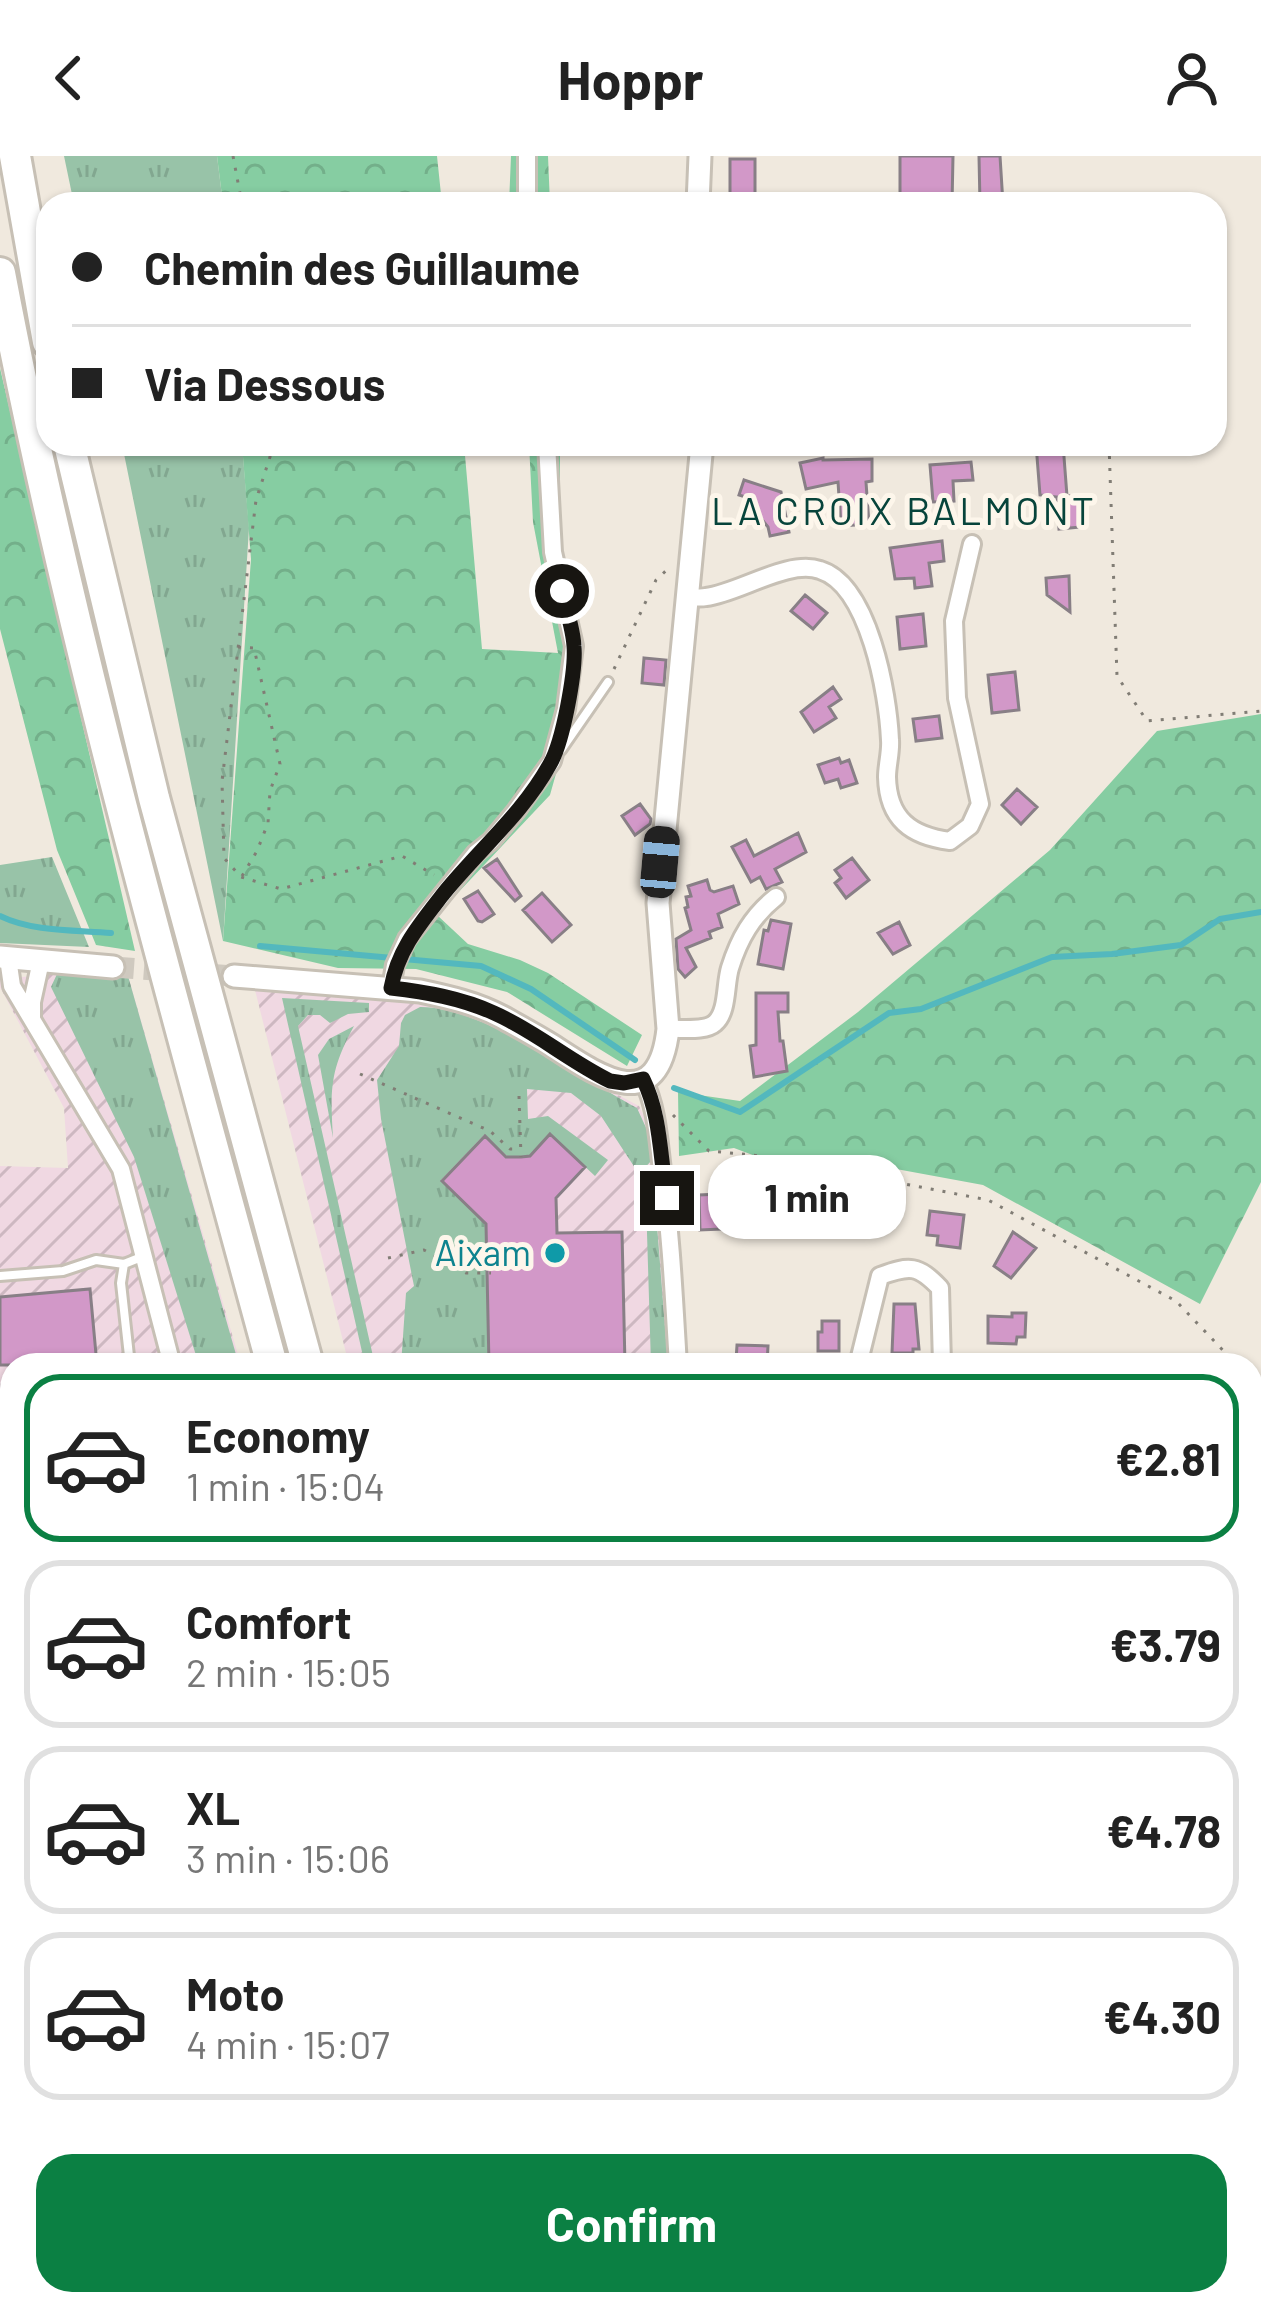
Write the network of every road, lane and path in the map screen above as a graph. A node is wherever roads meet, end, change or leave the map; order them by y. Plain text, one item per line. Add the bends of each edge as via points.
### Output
1 (14, 156) edge
2 (233, 156) edge
3 (527, 156) edge
4 (700, 156) edge
5 (240, 192) edge
6 (527, 192) edge
7 (698, 192) edge
8 (0, 274) edge
9 (36, 276) edge
10 (36, 450) edge
11 (37, 456) edge
12 (72, 456) edge
13 (270, 456) edge
14 (548, 456) edge
15 (701, 456) edge
16 (1109, 456) edge
17 (972, 544) dead end
18 (672, 557) dead end
19 (687, 597) junction
20 (238, 647) junction
21 (608, 682) joint
22 (1261, 711) edge
23 (552, 761) junction
24 (241, 878) junction
25 (450, 886) junction
26 (776, 897) dead end
27 (4, 957) edge
28 (40, 961) junction
29 (113, 967) tunnel mouth
30 (234, 976) tunnel mouth
31 (391, 988) junction
32 (32, 1019) junction
33 (668, 1029) junction
34 (360, 1074) dead end
35 (643, 1079) junction
36 (519, 1096) dead end
37 (655, 1114) junction
38 (521, 1149) junction
39 (521, 1157) dead end
40 (145, 1255) junction
41 (388, 1258) dead end
42 (124, 1264) junction
43 (491, 1273) dead end
44 (0, 1276) edge
45 (129, 1353) edge
46 (169, 1353) edge
47 (269, 1353) edge
48 (305, 1353) edge
49 (677, 1353) edge
50 (861, 1353) edge
51 (942, 1353) edge
52 (1226, 1353) edge

1 - 9 highway
2 - 5 path
3 - 6 street
4 - 7 street
8 - 10 highway
11 - 47 highway via 88,679
12 - 48 highway via 154,797
13 - 20 path via 256,500
14 - 23 street via 554,552 574,646
15 - 19 street
16 - 22 path via 1118,676 1147,721
17 - 19 street via 954,621 957,698 980,805 950,841 907,827 892,806 882,685 858,603 839,578 792,570
18 - 21 path
19 - 33 street via 658,903
20 - 24 path via 221,824 224,858
20 - 24 path via 254,648 280,764 268,823
21 - 23 lane
23 - 25 street
24 - 25 path via 281,889 402,856
25 - 31 street via 399,957
26 - 33 street via 744,933 716,1023
27 - 28 street
27 - 32 street
28 - 29 street
28 - 32 street
30 - 31 street
31 - 35 street via 495,1013 610,1081
32 - 40 street via 121,1169
33 - 35 street via 657,1068
34 - 38 path
35 - 37 street
36 - 38 path
37 - 49 street
37 - 52 path via 670,1112 709,1151 988,1200 1176,1301
38 - 39 path
40 - 42 lane
40 - 46 street
41 - 43 path via 424,1250 466,1273
42 - 44 lane via 96,1260
42 - 45 lane
50 - 51 street via 880,1276 902,1268 923,1270 940,1288

